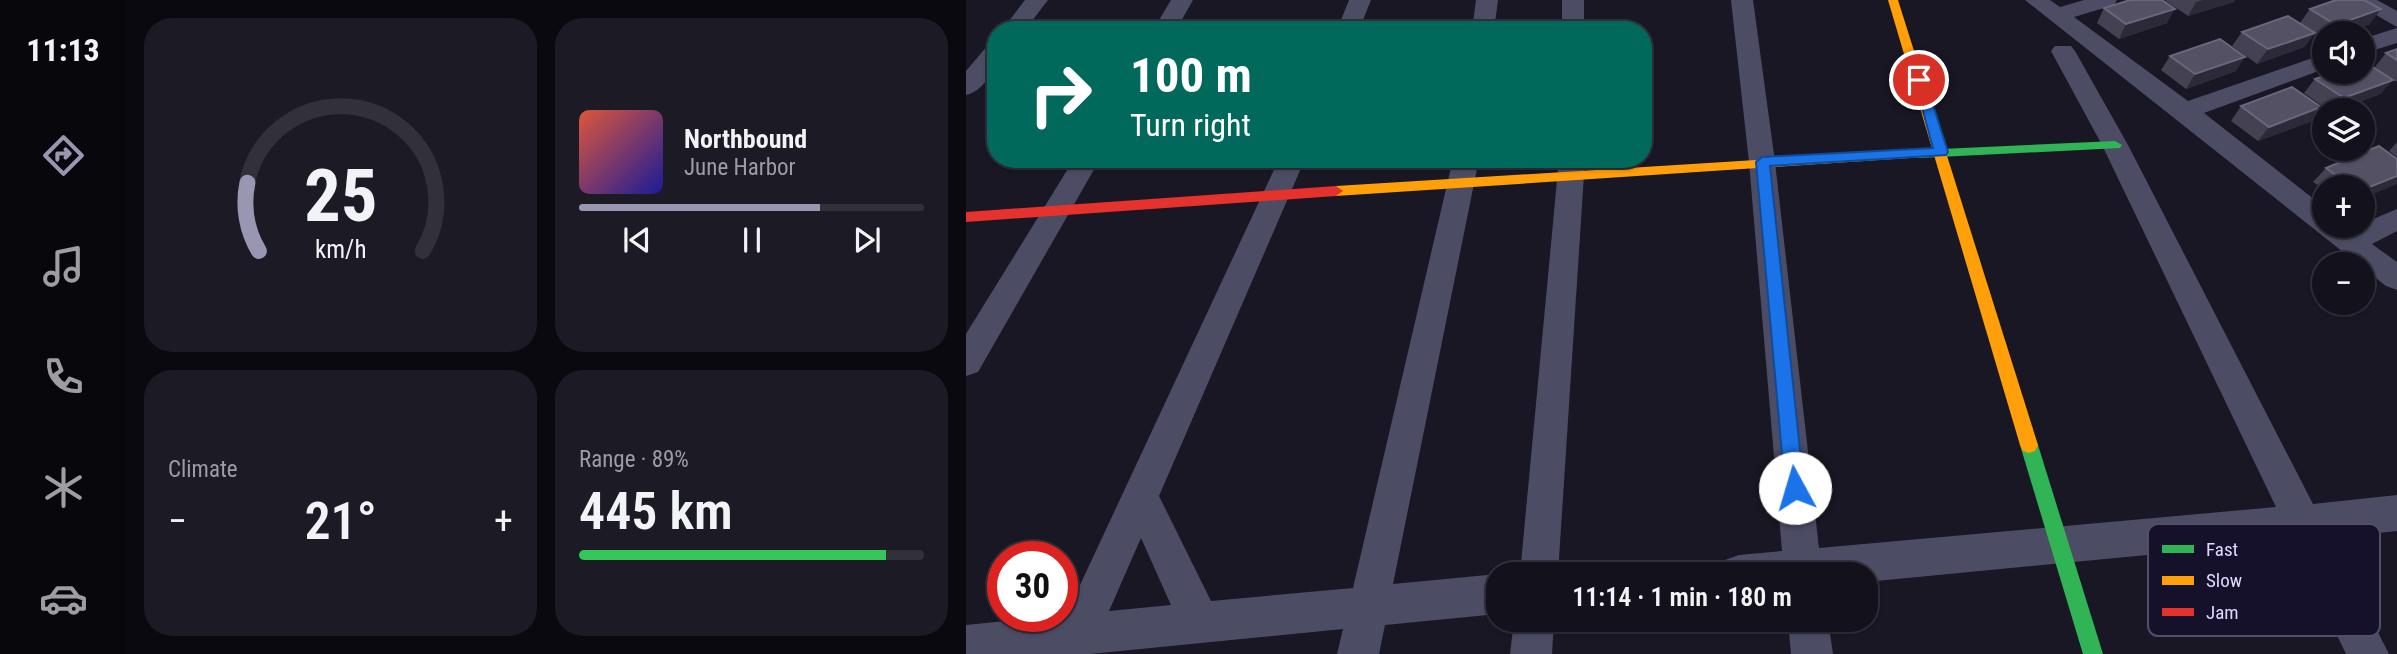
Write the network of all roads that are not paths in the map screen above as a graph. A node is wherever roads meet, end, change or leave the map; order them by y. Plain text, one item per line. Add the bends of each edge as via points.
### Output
1 (1037, 0) edge
2 (1182, 0) edge
3 (1360, 0) edge
4 (1487, 0) edge
5 (1573, 0) edge
6 (1742, 0) edge
7 (1893, 0) edge
8 (2036, 0) edge
9 (2106, 0) edge
10 (2361, 0) edge
11 (2056, 16) junction
12 (2397, 20) edge
13 (1020, 21) edge
14 (1169, 21) edge
15 (1352, 21) edge
16 (1484, 21) edge
17 (1573, 21) edge
18 (2397, 35) edge
19 (2375, 43) edge
20 (2063, 51) dead end
21 (987, 61) edge
22 (2312, 65) edge
23 (966, 87) edge
24 (2185, 111) junction
25 (2115, 145) junction
26 (1941, 152) junction
27 (1762, 162) junction
28 (1652, 165) edge
29 (1082, 168) edge
30 (1288, 168) edge
31 (1572, 168) edge
32 (1465, 172) edge
33 (1275, 198) junction
34 (1056, 210) junction
35 (2312, 212) edge
36 (966, 217) edge
37 (2397, 219) edge
38 (2375, 225) edge
39 (2344, 238) edge
40 (2397, 278) edge
41 (966, 362) edge
42 (1141, 498) junction
43 (2397, 513) edge
44 (2303, 520) junction
45 (2267, 524) edge
46 (2305, 524) edge
47 (2148, 537) edge
48 (2060, 547) junction
49 (1540, 562) edge
50 (1802, 562) edge
51 (1878, 564) edge
52 (1486, 595) edge
53 (1368, 608) junction
54 (1200, 623) junction
55 (1534, 632) edge
56 (1809, 632) edge
57 (2359, 636) edge
58 (1073, 644) edge
59 (966, 645) edge
60 (1358, 654) edge
61 (1531, 654) edge
62 (1812, 654) edge
63 (2093, 654) edge
64 (2368, 654) edge

1 - 13 street
2 - 14 street
3 - 15 street
4 - 16 street
5 - 17 street
6 - 27 street
7 - 26 street
8 - 11 street
9 - 11 street
10 - 12 street
11 - 24 street
18 - 19 street
20 - 25 street
21 - 23 street
22 - 24 street
24 - 35 street
25 - 26 street
25 - 44 street
26 - 27 street
26 - 48 street
27 - 28 street
27 - 50 street
29 - 34 street
30 - 33 street
31 - 32 street
31 - 49 street
32 - 33 street
32 - 53 street
33 - 34 street
33 - 42 street
34 - 36 street
34 - 41 street
37 - 38 street
39 - 40 street
42 - 54 street
42 - 58 street
43 - 44 street
44 - 45 street
44 - 46 street
47 - 48 street
48 - 51 street
48 - 63 street
52 - 53 street
53 - 54 street
53 - 60 street
54 - 58 street
55 - 61 street
56 - 62 street
57 - 64 street
58 - 59 street

